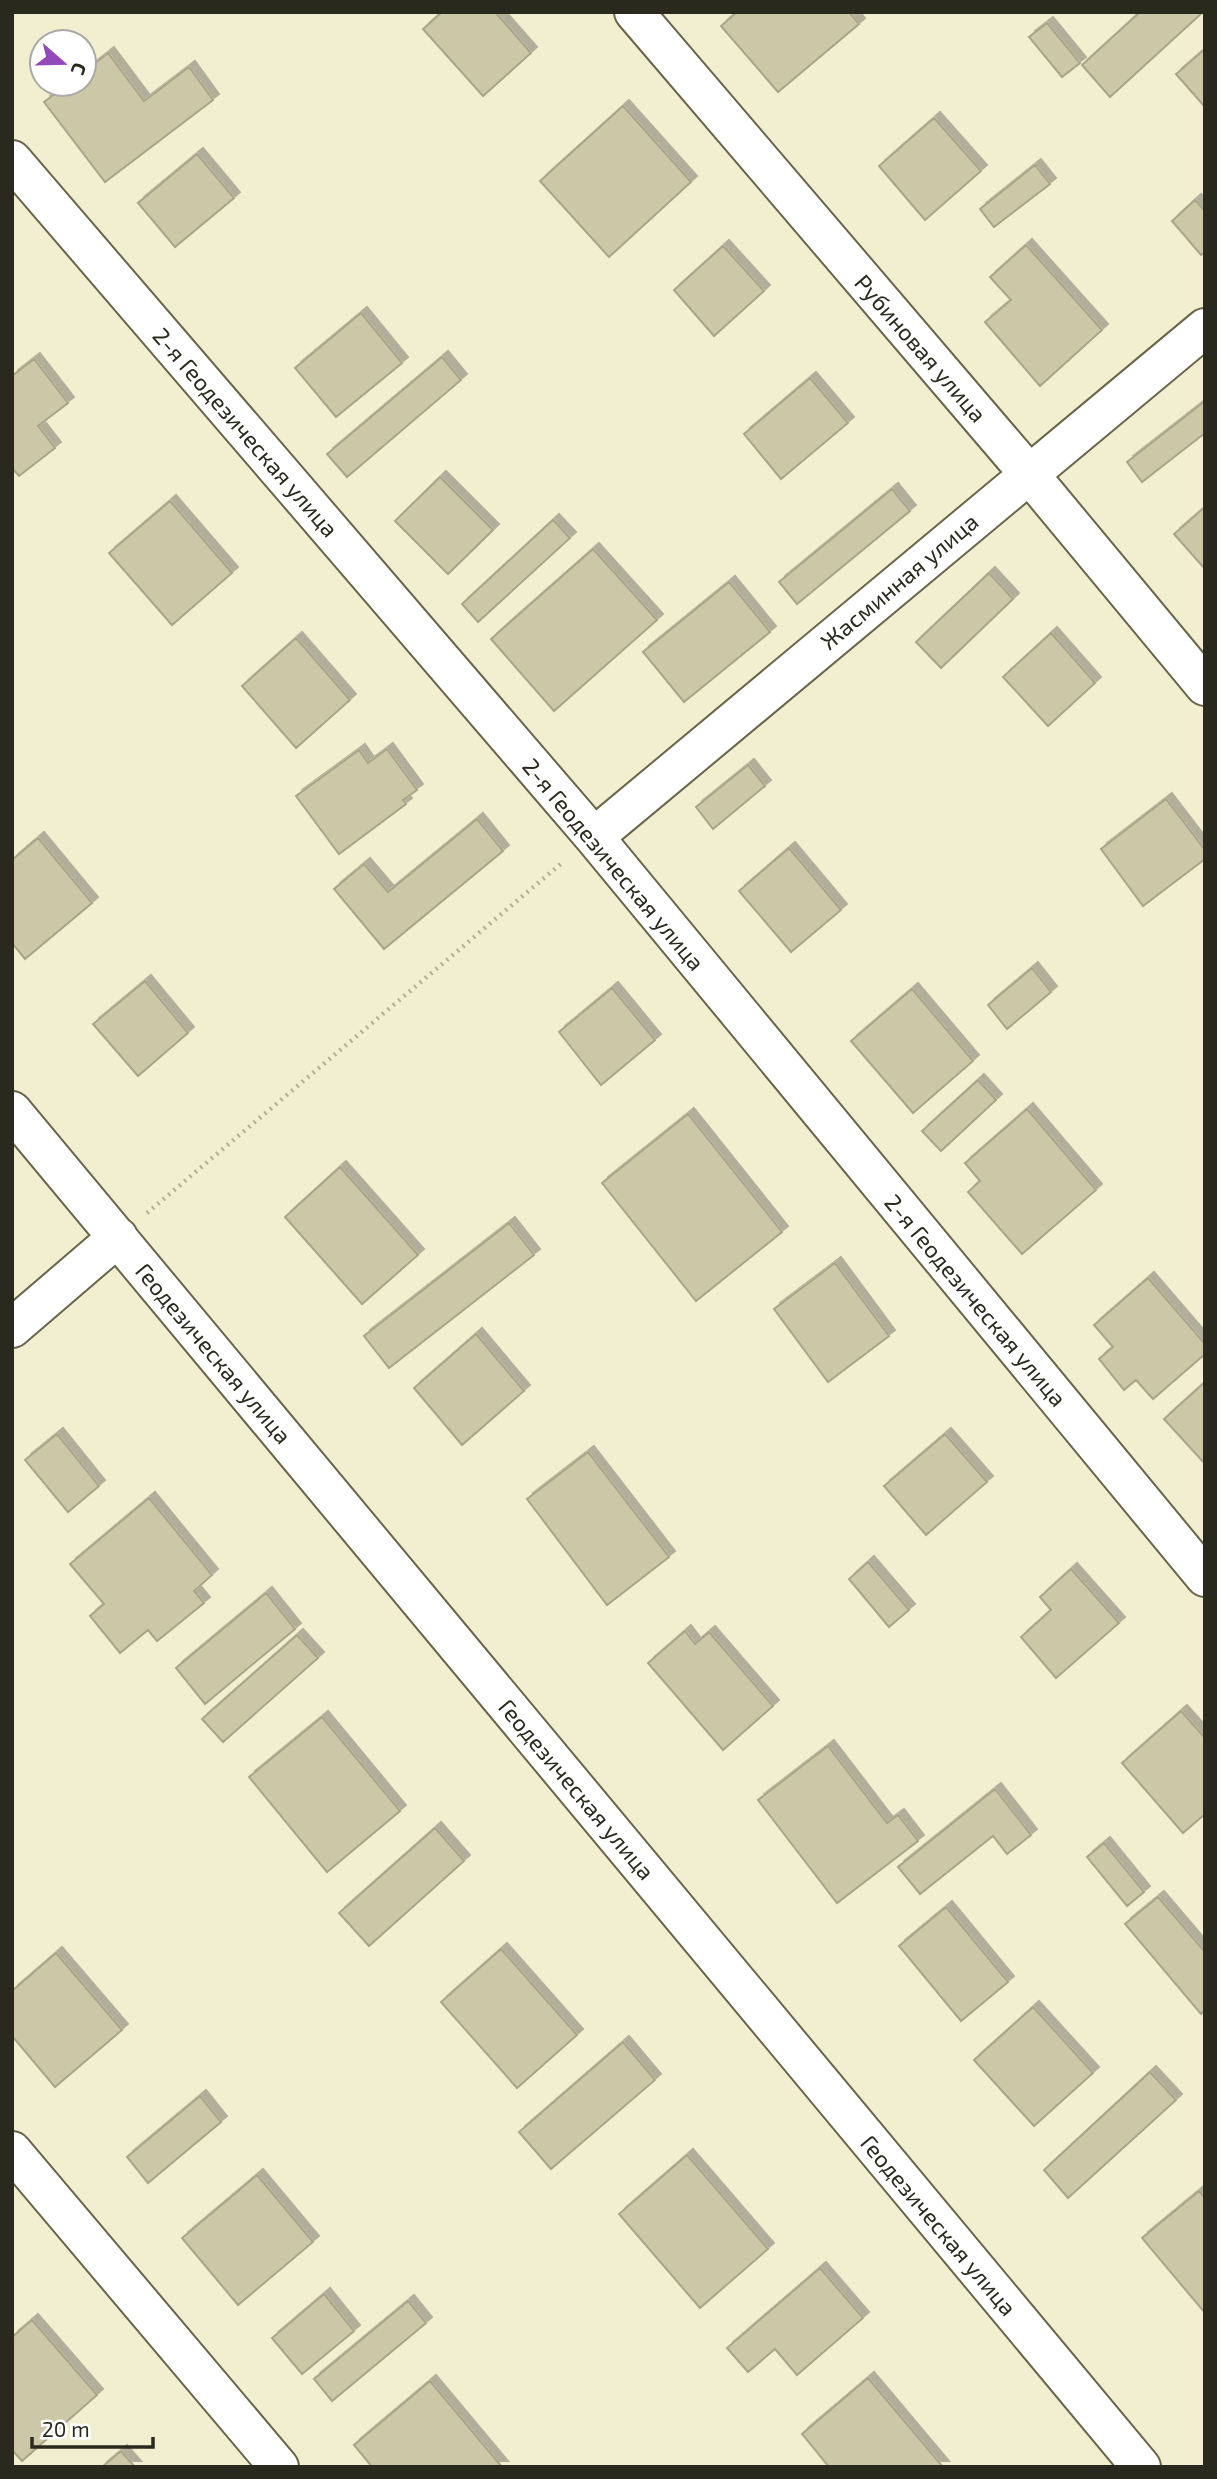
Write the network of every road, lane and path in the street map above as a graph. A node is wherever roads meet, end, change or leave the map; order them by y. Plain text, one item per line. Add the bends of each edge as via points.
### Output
1 (634, 12) edge
2 (12, 160) edge
3 (1205, 328) edge
4 (1029, 474) junction
5 (1205, 686) edge
6 (594, 836) junction
7 (12, 1111) edge
8 (118, 1237) junction
9 (12, 1328) edge
10 (1205, 1577) edge
11 (12, 2151) edge
12 (279, 2467) edge
13 (1141, 2467) edge

1 - 4 street, Рубиновая улица
2 - 6 street, 2-я Геодезическая улица
3 - 4 street, Жасминная улица
4 - 5 street, Рубиновая улица
4 - 6 street, Жасминная улица
6 - 8 path
6 - 10 street, 2-я Геодезическая улица
7 - 8 street, Геодезическая улица
8 - 9 street
8 - 13 street, Геодезическая улица
11 - 12 street

